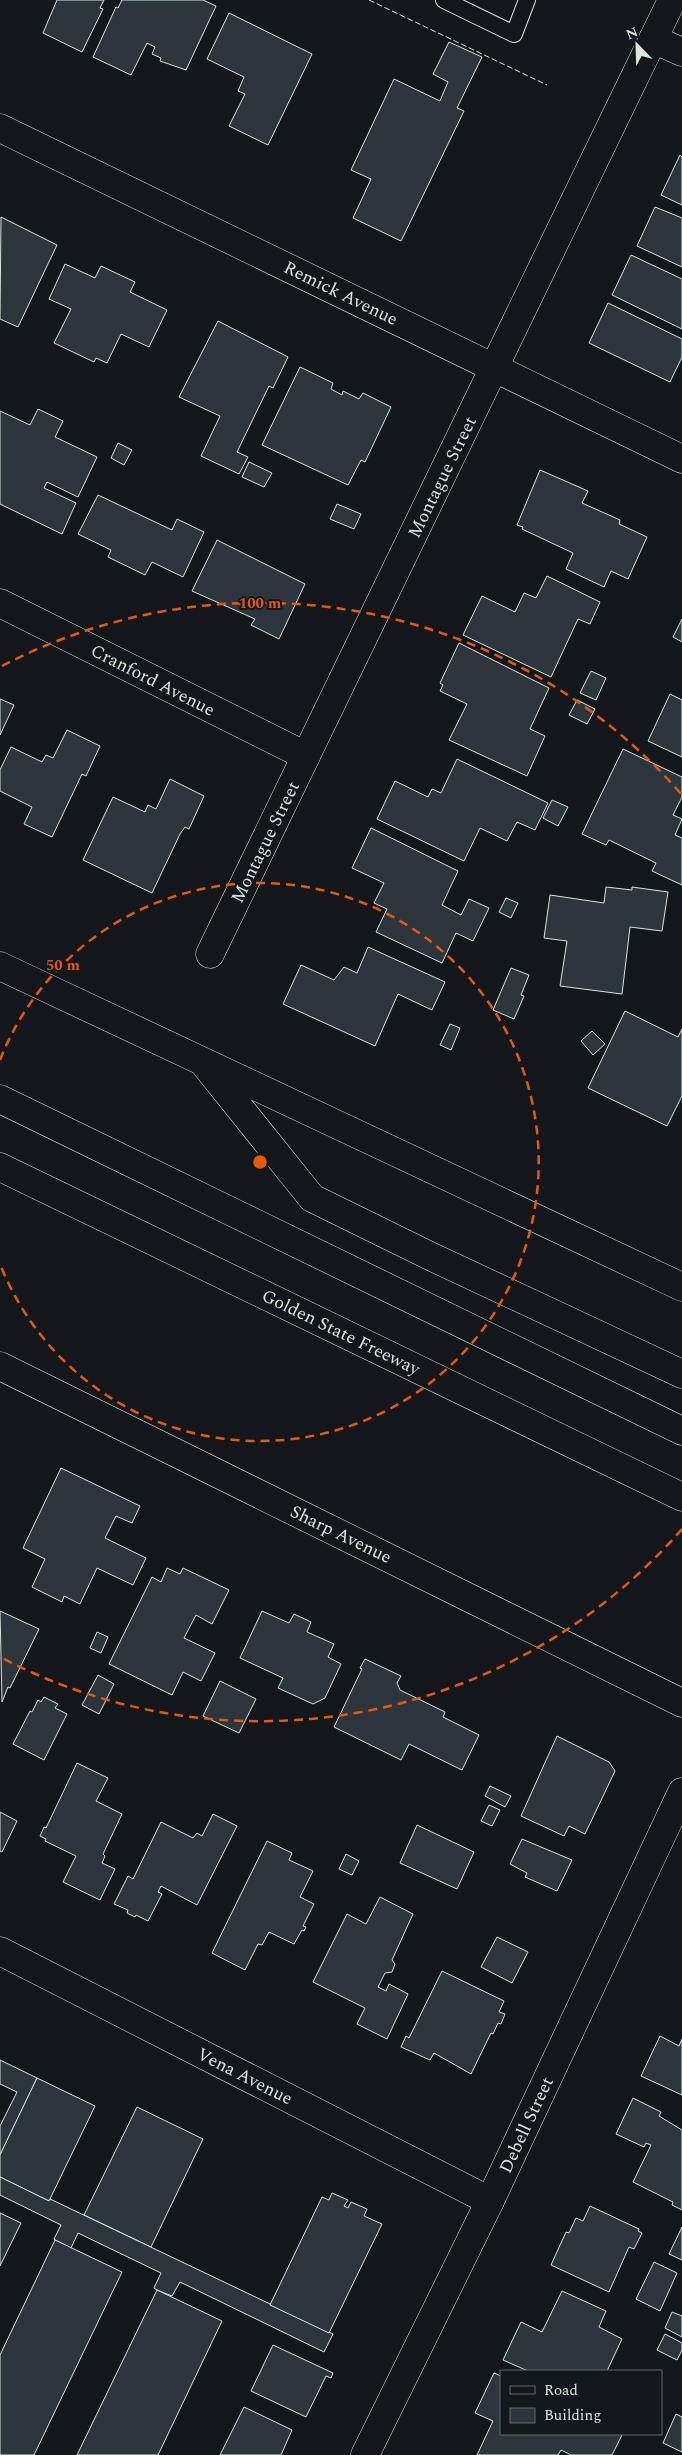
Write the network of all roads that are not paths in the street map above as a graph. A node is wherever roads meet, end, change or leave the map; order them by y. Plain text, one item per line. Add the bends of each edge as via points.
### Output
1 (444, 0) edge
2 (527, 0) edge
3 (672, 0) edge
4 (653, 39) junction
5 (682, 52) edge
6 (0, 128) edge
7 (495, 368) junction
8 (682, 459) edge
9 (0, 603) edge
10 (306, 756) junction
11 (0, 952) edge
12 (210, 954) dead end
13 (0, 966) edge
14 (55, 992) junction
15 (202, 1060) junction
16 (0, 1100) edge
17 (0, 1167) edge
18 (682, 1287) edge
19 (2, 1373) edge
20 (682, 1374) edge
21 (682, 1431) edge
22 (682, 1496) edge
23 (682, 1703) edge
24 (682, 1792) edge
25 (0, 1951) edge
26 (490, 2201) junction
27 (365, 2455) edge

1 - 2 lane via 514,34
3 - 4 main road, Montague Street
4 - 5 main road
4 - 7 main road, Montague Street
6 - 7 main road, Remick Avenue
7 - 8 main road, Remick Avenue
7 - 10 main road, Montague Street
9 - 10 main road, Cranford Avenue
10 - 12 main road, Montague Street
11 - 14 main road
13 - 14 main road
14 - 15 main road
15 - 18 main road
15 - 20 main road via 312,1198
16 - 21 main road
17 - 22 main road, Golden State Freeway
19 - 23 main road, Sharp Avenue
24 - 26 main road, Debell Street
25 - 26 main road, Vena Avenue
26 - 27 main road, Debell Street

